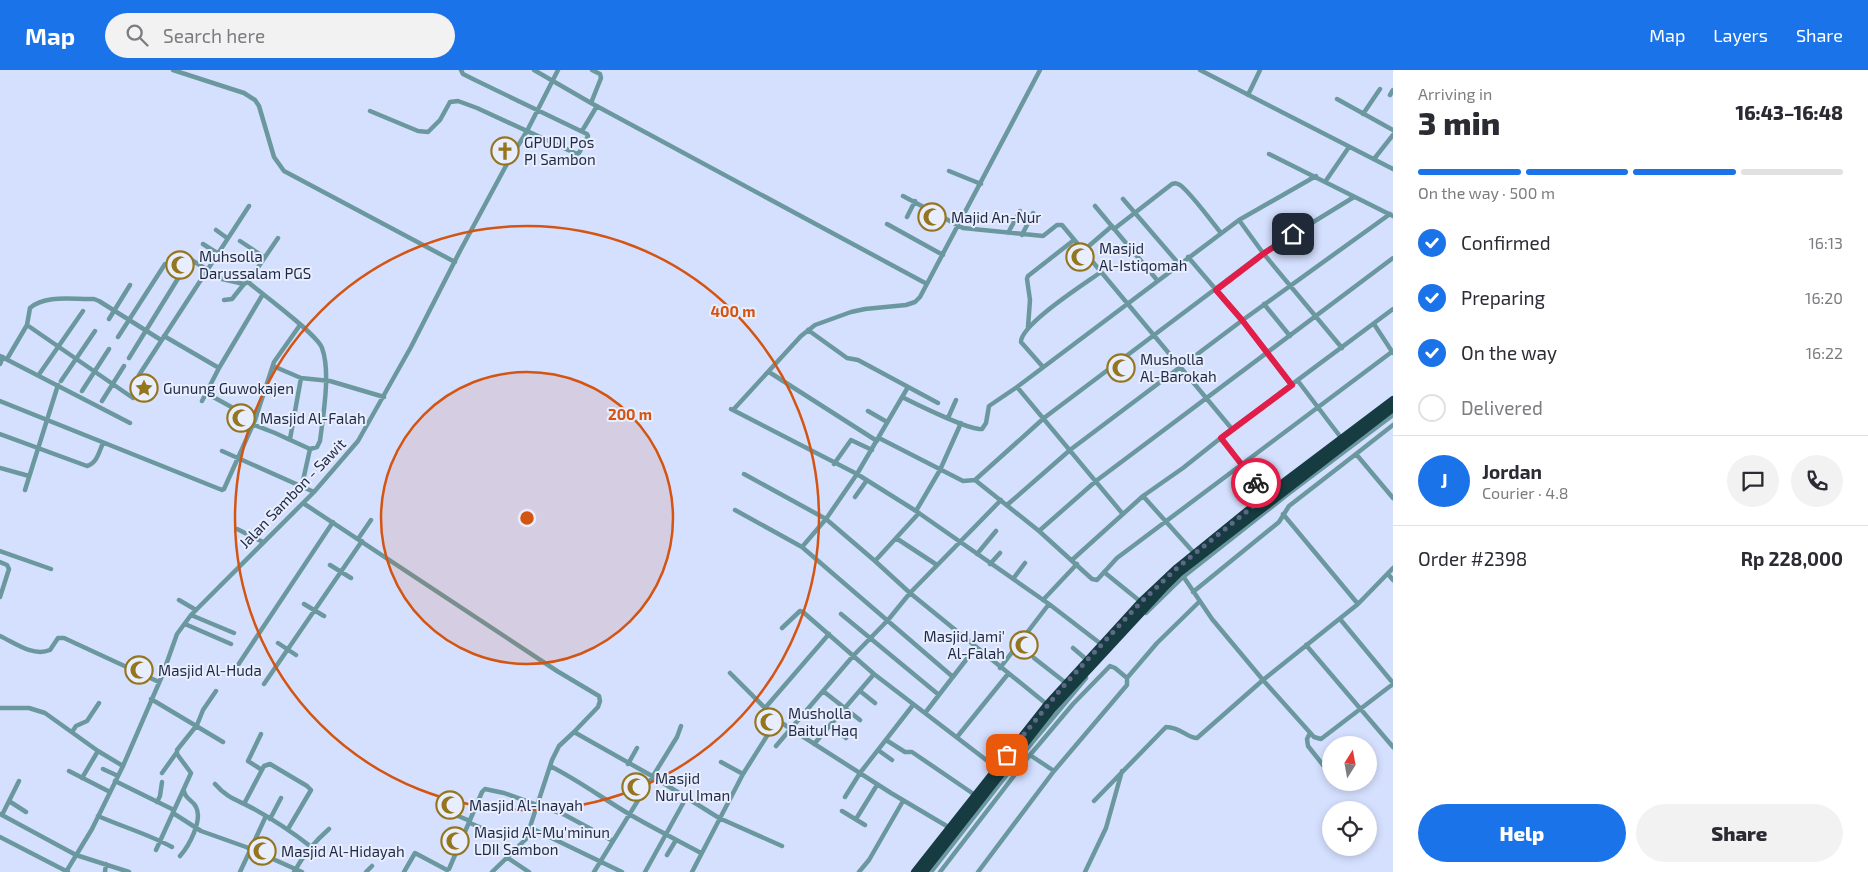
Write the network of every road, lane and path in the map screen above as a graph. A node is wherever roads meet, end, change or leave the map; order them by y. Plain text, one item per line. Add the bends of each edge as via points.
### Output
1 (173, 70) edge
2 (461, 70) edge
3 (534, 70) edge
4 (558, 70) edge
5 (592, 70) edge
6 (1040, 70) edge
7 (1200, 70) edge
8 (1260, 70) edge
9 (553, 81) junction
10 (1380, 89) dead end
11 (1248, 95) junction
12 (1337, 100) dead end
13 (591, 103) junction
14 (597, 106) junction
15 (370, 110) dead end
16 (537, 110) junction
17 (1364, 114) junction
18 (1393, 130) edge
19 (526, 131) junction
20 (582, 131) junction
21 (1393, 135) edge
22 (1349, 147) junction
23 (1269, 154) dead end
24 (1374, 159) junction
25 (1393, 169) edge
26 (949, 171) dead end
27 (1316, 176) junction
28 (1326, 182) junction
29 (981, 184) junction
30 (903, 196) dead end
31 (1354, 197) junction
32 (1123, 199) dead end
33 (915, 201) junction
34 (249, 206) dead end
35 (1095, 206) dead end
36 (1020, 211) dead end
37 (1134, 212) junction
38 (1033, 213) dead end
39 (1392, 215) edge
40 (907, 217) dead end
41 (1239, 220) junction
42 (888, 224) dead end
43 (958, 226) junction
44 (1113, 228) junction
45 (216, 230) dead end
46 (1008, 233) junction
47 (1221, 233) junction
48 (1022, 235) junction
49 (227, 238) junction
50 (278, 238) dead end
51 (1074, 240) junction
52 (240, 241) dead end
53 (204, 244) dead end
54 (1083, 251) junction
55 (217, 253) junction
56 (943, 254) junction
57 (1263, 254) junction
58 (1188, 257) junction
59 (264, 258) junction
60 (1393, 258) edge
61 (454, 262) junction
62 (165, 264) dead end
63 (1179, 264) junction
64 (207, 270) junction
65 (1101, 272) junction
66 (1157, 280) junction
67 (246, 283) junction
68 (927, 284) junction
69 (130, 285) dead end
70 (1290, 285) junction
71 (1216, 290) junction
72 (263, 294) junction
73 (224, 300) dead end
74 (1127, 303) junction
75 (1264, 304) junction
76 (115, 310) junction
77 (1393, 310) edge
78 (82, 311) dead end
79 (1316, 317) junction
80 (108, 319) dead end
81 (129, 319) junction
82 (1242, 320) junction
83 (1374, 324) junction
84 (27, 325) junction
85 (300, 325) junction
86 (1028, 327) junction
87 (95, 330) dead end
88 (147, 330) junction
89 (808, 330) junction
90 (1155, 336) junction
91 (1290, 336) junction
92 (118, 337) dead end
93 (162, 338) junction
94 (58, 347) junction
95 (1342, 348) junction
96 (109, 349) dead end
97 (1393, 352) edge
98 (1267, 354) junction
99 (3, 357) edge
100 (129, 358) dead end
101 (76, 359) junction
102 (0, 364) edge
103 (124, 366) dead end
104 (273, 366) junction
105 (1181, 366) junction
106 (1044, 367) junction
107 (219, 368) junction
108 (94, 372) junction
109 (769, 372) junction
110 (40, 373) dead end
111 (139, 375) dead end
112 (301, 378) junction
113 (326, 380) junction
114 (1298, 381) junction
115 (59, 383) junction
116 (112, 384) junction
117 (1292, 385) junction
118 (908, 387) junction
119 (1017, 387) junction
120 (82, 391) dead end
121 (206, 393) junction
122 (384, 396) junction
123 (902, 397) junction
124 (133, 398) dead end
125 (1206, 398) junction
126 (956, 400) dead end
127 (1393, 400) edge
128 (0, 401) edge
129 (102, 401) dead end
130 (202, 401) dead end
131 (938, 404) dead end
132 (1317, 408) junction
133 (1393, 408) edge
134 (868, 411) dead end
135 (1393, 415) edge
136 (948, 418) junction
137 (1044, 418) junction
138 (46, 419) junction
139 (254, 422) junction
140 (888, 422) junction
141 (130, 423) dead end
142 (961, 423) junction
143 (1393, 425) edge
144 (1232, 429) junction
145 (0, 434) edge
146 (1221, 438) junction
147 (290, 439) junction
148 (878, 439) junction
149 (1342, 439) junction
150 (103, 443) junction
151 (37, 448) junction
152 (310, 449) junction
153 (872, 450) junction
154 (1070, 450) junction
155 (222, 452) dead end
156 (1356, 454) junction
157 (238, 458) junction
158 (834, 464) junction
159 (1243, 465) junction
160 (0, 468) edge
161 (940, 470) junction
162 (744, 474) dead end
163 (857, 474) junction
164 (29, 476) junction
165 (867, 480) junction
166 (975, 480) junction
167 (1096, 481) junction
168 (302, 485) junction
169 (24, 490) dead end
170 (314, 492) junction
171 (1143, 496) junction
172 (855, 497) dead end
173 (1393, 498) edge
174 (1272, 499) junction
175 (1001, 500) junction
176 (303, 503) junction
177 (1007, 505) junction
178 (735, 510) dead end
179 (918, 512) junction
180 (1122, 513) junction
181 (1283, 514) junction
182 (826, 519) junction
183 (371, 520) dead end
184 (333, 522) junction
185 (1166, 522) junction
186 (237, 529) dead end
187 (996, 531) dead end
188 (1039, 531) junction
189 (896, 538) junction
190 (360, 540) junction
191 (263, 542) junction
192 (960, 543) junction
193 (802, 547) junction
194 (0, 551) edge
195 (1000, 553) dead end
196 (977, 554) junction
197 (1195, 554) junction
198 (875, 560) junction
199 (1072, 560) junction
200 (0, 562) edge
201 (1025, 563) dead end
202 (990, 564) junction
203 (1077, 564) junction
204 (330, 565) dead end
205 (937, 565) junction
206 (1393, 568) edge
207 (51, 569) dead end
208 (341, 572) junction
209 (1104, 572) junction
210 (1180, 572) junction
211 (1388, 574) junction
212 (351, 578) dead end
213 (1013, 580) junction
214 (1393, 580) edge
215 (1193, 592) junction
216 (910, 593) junction
217 (0, 597) edge
218 (179, 600) dead end
219 (1043, 600) junction
220 (1141, 602) junction
221 (1199, 602) junction
222 (304, 604) dead end
223 (1049, 604) junction
224 (1358, 604) junction
225 (196, 610) junction
226 (314, 610) junction
227 (841, 614) dead end
228 (191, 615) junction
229 (324, 616) dead end
230 (1340, 619) junction
231 (888, 620) junction
232 (185, 624) junction
233 (782, 628) dead end
234 (234, 633) dead end
235 (829, 634) junction
236 (0, 636) edge
237 (870, 638) junction
238 (278, 643) dead end
239 (231, 644) dead end
240 (1101, 644) junction
241 (1306, 645) junction
242 (976, 647) junction
243 (1073, 648) dead end
244 (288, 650) junction
245 (296, 655) dead end
246 (853, 656) junction
247 (1034, 658) dead end
248 (1100, 659) junction
249 (1088, 660) junction
250 (238, 665) dead end
251 (1110, 666) junction
252 (1000, 668) junction
253 (730, 673) dead end
254 (874, 674) junction
255 (1008, 674) junction
256 (953, 677) junction
257 (1127, 678) junction
258 (1263, 680) junction
259 (159, 682) junction
260 (1066, 683) junction
261 (1393, 683) edge
262 (264, 684) dead end
263 (216, 691) dead end
264 (823, 691) junction
265 (860, 691) junction
266 (939, 695) junction
267 (151, 699) junction
268 (875, 702) dead end
269 (99, 703) dead end
270 (913, 705) junction
271 (1049, 707) junction
272 (0, 708) edge
273 (765, 708) junction
274 (845, 708) junction
275 (1361, 710) junction
276 (925, 713) junction
277 (777, 720) junction
278 (860, 720) dead end
279 (197, 725) junction
280 (681, 726) dead end
281 (830, 726) junction
282 (791, 729) junction
283 (72, 732) junction
284 (574, 732) junction
285 (1310, 733) junction
286 (261, 734) dead end
287 (957, 737) junction
288 (846, 738) dead end
289 (886, 740) junction
290 (223, 742) dead end
291 (814, 744) junction
292 (776, 746) dead end
293 (1393, 747) edge
294 (637, 748) dead end
295 (878, 750) junction
296 (98, 751) junction
297 (177, 752) junction
298 (1030, 755) junction
299 (892, 760) dead end
300 (721, 762) dead end
301 (628, 764) junction
302 (1322, 764) edge
303 (123, 766) junction
304 (550, 766) junction
305 (103, 769) dead end
306 (999, 769) junction
307 (1123, 769) junction
308 (69, 770) dead end
309 (262, 770) junction
310 (1054, 771) junction
311 (162, 773) dead end
312 (743, 774) junction
313 (860, 774) junction
314 (652, 776) junction
315 (82, 778) junction
316 (116, 779) junction
317 (20, 781) dead end
318 (162, 782) dead end
319 (215, 784) dead end
320 (877, 785) junction
321 (184, 790) junction
322 (110, 792) junction
323 (975, 795) junction
324 (845, 797) dead end
325 (281, 798) dead end
326 (686, 798) junction
327 (1094, 800) dead end
328 (9, 801) junction
329 (903, 801) junction
330 (157, 802) junction
331 (244, 804) junction
332 (536, 804) junction
333 (444, 810) dead end
334 (842, 811) dead end
335 (26, 812) dead end
336 (174, 812) junction
337 (630, 814) junction
338 (1, 815) edge
339 (98, 816) junction
340 (268, 818) junction
341 (719, 818) junction
342 (856, 819) junction
343 (470, 822) junction
344 (865, 825) dead end
345 (196, 828) junction
346 (531, 828) junction
347 (950, 828) junction
348 (288, 829) junction
349 (329, 829) dead end
350 (493, 833) dead end
351 (666, 834) junction
352 (0, 836) edge
353 (676, 840) junction
354 (160, 841) junction
355 (613, 841) junction
356 (310, 846) junction
357 (782, 846) dead end
358 (172, 847) dead end
359 (251, 849) junction
360 (156, 850) dead end
361 (701, 853) junction
362 (666, 855) dead end
363 (76, 856) junction
364 (180, 856) dead end
365 (508, 858) junction
366 (601, 861) junction
367 (106, 864) junction
368 (372, 866) dead end
369 (295, 871) edge
370 (67, 872) edge
371 (104, 872) edge
372 (129, 872) edge
373 (240, 872) edge
374 (302, 872) edge
375 (366, 872) edge
376 (404, 872) edge
377 (492, 872) edge
378 (529, 872) edge
379 (594, 872) edge
380 (622, 872) edge
381 (645, 872) edge
382 (692, 872) edge
383 (859, 872) edge
384 (915, 872) edge
385 (924, 872) edge
386 (931, 872) edge
387 (940, 872) edge
388 (978, 872) edge
389 (1085, 872) edge

1 - 61 street via 249,95 259,106 274,157 284,172
2 - 16 street via 463,74
3 - 9 street
4 - 9 street, Jalan Sambon - Sawit
5 - 13 street via 601,78
6 - 29 street
7 - 11 street
8 - 11 street
9 - 13 street
9 - 16 street, Jalan Sambon - Sawit
10 - 17 street
11 - 22 street
12 - 17 street
13 - 14 street
14 - 20 street
14 - 68 street
15 - 19 street via 418,131 428,132 440,120 450,102 458,101
16 - 19 street, Jalan Sambon - Sawit
16 - 20 street
17 - 18 street
19 - 20 street via 577,154 588,136
19 - 61 street, Jalan Sambon - Sawit
21 - 24 street
22 - 24 street
22 - 28 street
23 - 27 street
24 - 25 street
26 - 29 street
27 - 28 street
27 - 41 street
28 - 31 street
29 - 43 street
30 - 33 street
31 - 39 street
31 - 57 street
32 - 37 street
33 - 40 street
33 - 43 street
34 - 49 street
35 - 44 street
36 - 46 street
37 - 44 street
37 - 47 street via 1176,183
37 - 63 street
38 - 48 street
39 - 70 street
41 - 47 street
41 - 57 street
42 - 56 street
43 - 46 street
43 - 56 street
44 - 54 street
44 - 66 street
45 - 49 street
46 - 48 street
47 - 58 street
48 - 51 street via 1043,236 1059,224
49 - 55 street
50 - 59 street
51 - 54 street
51 - 86 street via 1028,276
52 - 59 street
53 - 55 street
54 - 65 street
55 - 64 street
56 - 68 street
57 - 70 street
57 - 71 street
58 - 63 street
58 - 71 street
59 - 67 street
60 - 79 street
61 - 122 street, Jalan Sambon - Sawit
62 - 81 street
63 - 66 street
64 - 67 street via 222,279
64 - 88 street via 190,260
64 - 93 street
65 - 74 street
65 - 86 street
66 - 74 street
67 - 72 street
67 - 73 street via 234,298
68 - 89 street via 920,297 912,303 858,311
69 - 76 street
70 - 75 street
70 - 79 street
71 - 82 street
71 - 90 street
72 - 85 street
72 - 107 street
74 - 90 street
74 - 106 street
75 - 82 street
75 - 91 street
76 - 80 street
76 - 81 street
76 - 84 street via 94,299 51,300 30,308
77 - 83 street
78 - 94 street
79 - 91 street
79 - 95 street
81 - 88 street
81 - 92 street
82 - 98 street
82 - 105 street
83 - 95 street
83 - 97 street
84 - 94 street
84 - 99 street
85 - 104 street
85 - 113 street via 322,346
86 - 106 street via 1021,342
87 - 101 street
88 - 93 street
88 - 100 street
89 - 109 street
89 - 118 street via 847,358 858,360
90 - 105 street
90 - 137 street
91 - 98 street
93 - 107 street
93 - 111 street
94 - 101 street
94 - 110 street
95 - 114 street
96 - 108 street
97 - 132 street
98 - 117 street
98 - 125 street
99 - 102 street
99 - 115 street
101 - 108 street
101 - 115 street
103 - 116 street
104 - 112 street
104 - 139 street
105 - 125 street
105 - 154 street
106 - 119 street
107 - 121 street
108 - 116 street
108 - 120 street
109 - 148 street
109 - 158 street via 732,409
112 - 113 street
112 - 147 street
113 - 122 street
113 - 152 street via 320,441 317,447
114 - 117 street
114 - 132 street
115 - 138 street
115 - 141 street
116 - 124 street
116 - 129 street
117 - 144 street
118 - 123 street
118 - 131 street
119 - 137 street
119 - 142 street via 988,407 982,429
121 - 130 street
121 - 139 street
122 - 170 street, Jalan Sambon - Sawit via 351,451
123 - 136 street
123 - 140 street
125 - 144 street
125 - 167 street
126 - 136 street
127 - 149 highway
128 - 138 street
132 - 149 street
132 - 159 street
133 - 174 highway
134 - 140 street
135 - 174 street
136 - 142 street
137 - 154 street
137 - 166 street
138 - 150 street
138 - 151 street
139 - 147 street
139 - 157 street
140 - 148 street
142 - 161 street
143 - 156 street
144 - 146 street
145 - 151 street
146 - 159 street
146 - 171 street
147 - 152 street
148 - 153 street
148 - 161 street
149 - 174 highway
150 - 151 street via 89,466
150 - 157 street via 221,490
151 - 164 street
152 - 168 street
153 - 158 street via 851,440
153 - 163 street
154 - 167 street
154 - 177 street
155 - 157 street
156 - 173 street
156 - 181 street
157 - 168 street
158 - 163 street
159 - 174 street
159 - 185 street
160 - 164 street
161 - 166 street via 963,481
161 - 179 street
162 - 182 street
163 - 165 street
163 - 182 street
164 - 169 street
165 - 172 street
165 - 179 street
166 - 175 street
167 - 180 street
167 - 188 street
168 - 170 street
170 - 176 street, Jalan Sambon - Sawit
171 - 180 street
171 - 185 street
174 - 197 highway
174 - 210 highway
175 - 177 street
175 - 192 street
176 - 184 street
176 - 191 street, Jalan Sambon - Sawit
177 - 188 street
178 - 193 street
179 - 189 street
179 - 192 street
180 - 199 street
181 - 215 street via 1273,527
181 - 224 street
182 - 193 street
182 - 198 street
183 - 190 street
184 - 190 street
184 - 250 street
185 - 197 street
185 - 209 street via 1117,558
186 - 191 street
187 - 196 street
188 - 199 street
189 - 198 street
189 - 205 street
190 - 208 street
190 - 284 street via 599,696 598,707
191 - 225 street, Jalan Sambon - Sawit
192 - 196 street
192 - 205 street
193 - 231 street
194 - 207 street
195 - 202 street
196 - 202 street
197 - 210 highway
198 - 216 street
199 - 203 street
200 - 217 street via 9,569
201 - 213 street
202 - 213 street
203 - 209 street via 1095,580
203 - 219 street
204 - 208 street
205 - 216 street
206 - 211 street
208 - 212 street
208 - 226 street
209 - 220 street
210 - 215 street
210 - 220 highway
210 - 248 highway
211 - 214 street
211 - 224 street
213 - 219 street
215 - 221 street
216 - 231 street
216 - 242 street
218 - 225 street
219 - 223 street
220 - 240 highway
221 - 257 street
221 - 258 street
222 - 226 street
223 - 240 street
223 - 252 street
224 - 230 street
225 - 228 street, Jalan Sambon - Sawit
226 - 229 street
226 - 244 street
227 - 237 street
228 - 232 street, Jalan Sambon - Sawit
228 - 234 street
230 - 241 street
230 - 261 street
231 - 237 street
231 - 256 street
232 - 239 street
232 - 259 street, Jalan Sambon - Sawit via 172,644
233 - 235 street via 801,611
235 - 246 street
235 - 273 street
236 - 259 street via 42,653 50,650 59,638 64,638
237 - 246 street
237 - 266 street
238 - 244 street
240 - 249 highway
241 - 258 street
241 - 275 street
242 - 252 street
242 - 256 street
243 - 249 street
244 - 245 street
244 - 262 street
246 - 254 street
246 - 264 street
247 - 260 street
248 - 251 street
248 - 271 highway
248 - 386 street
249 - 260 highway
251 - 257 street
251 - 298 street
252 - 255 street
253 - 273 street
254 - 265 street
254 - 270 street
255 - 271 street
255 - 287 street
256 - 266 street
257 - 310 street via 1127,685
258 - 285 street
258 - 307 street via 1199,737 1192,738 1178,728 1166,726
259 - 267 street, Jalan Sambon - Sawit
260 - 271 highway
261 - 275 street
263 - 279 street
264 - 274 street
264 - 282 street
265 - 268 street
265 - 274 street
266 - 276 street
267 - 279 street
267 - 303 street, Jalan Sambon - Sawit
269 - 283 street via 87,721
270 - 276 street
270 - 289 street
271 - 306 highway
272 - 283 street via 21,707 39,711
273 - 277 street
274 - 278 street
274 - 281 street
275 - 285 street via 1324,738
275 - 293 street
276 - 287 street
277 - 282 street
277 - 312 street
279 - 290 street
279 - 297 street
280 - 314 street
281 - 288 street
281 - 291 street
282 - 291 street
282 - 292 street
283 - 296 street
284 - 301 street
284 - 304 street via 559,746
285 - 302 street via 1308,746
286 - 309 street via 248,761
287 - 306 street
289 - 295 street
289 - 323 street via 904,752 912,752
291 - 313 street
294 - 301 street
295 - 299 street
295 - 313 street
296 - 303 street
296 - 315 street
297 - 311 street
297 - 321 street via 191,773
298 - 310 street
298 - 387 street
300 - 312 street
301 - 314 street
303 - 316 street, Jalan Sambon - Sawit
304 - 332 street
304 - 337 street
305 - 316 street
306 - 323 highway
306 - 385 highway
307 - 327 street
307 - 389 street via 1106,828
308 - 315 street
309 - 331 street
309 - 348 street via 270,764 311,789
310 - 388 street
312 - 341 street
313 - 320 street
313 - 324 street
314 - 326 street
314 - 337 street
315 - 322 street
316 - 322 street, Jalan Sambon - Sawit
316 - 330 street
317 - 328 street
318 - 330 street
319 - 331 street via 225,795
320 - 329 street
320 - 342 street
321 - 336 street
321 - 345 street via 198,811
322 - 339 street, Jalan Sambon - Sawit
323 - 347 highway
325 - 340 street
326 - 341 street
326 - 351 street
328 - 335 street
328 - 338 street
329 - 347 street
329 - 383 street
330 - 336 street
331 - 340 street
332 - 343 street via 485,789
332 - 346 street
332 - 355 street via 565,815
333 - 343 street
334 - 342 street
336 - 345 street
336 - 354 street
337 - 351 street
337 - 355 street
338 - 363 street
339 - 354 street
339 - 363 street, Jalan Sambon - Sawit
340 - 348 street
340 - 359 street
341 - 357 street
341 - 361 street
342 - 344 street
343 - 350 street
343 - 376 street via 448,870 415,853
345 - 359 street
345 - 364 street
346 - 365 street via 526,839
346 - 366 street
347 - 384 highway
348 - 356 street
349 - 356 street
351 - 353 street
351 - 381 street
352 - 370 street
353 - 361 street
353 - 362 street
354 - 358 street
354 - 360 street
355 - 366 street
356 - 369 street
359 - 369 street
359 - 373 street
361 - 382 street
363 - 367 street
363 - 370 street, Jalan Sambon - Sawit
365 - 377 street
365 - 378 street
366 - 379 street
366 - 380 street
367 - 371 street
367 - 372 street
368 - 375 street
369 - 374 street

